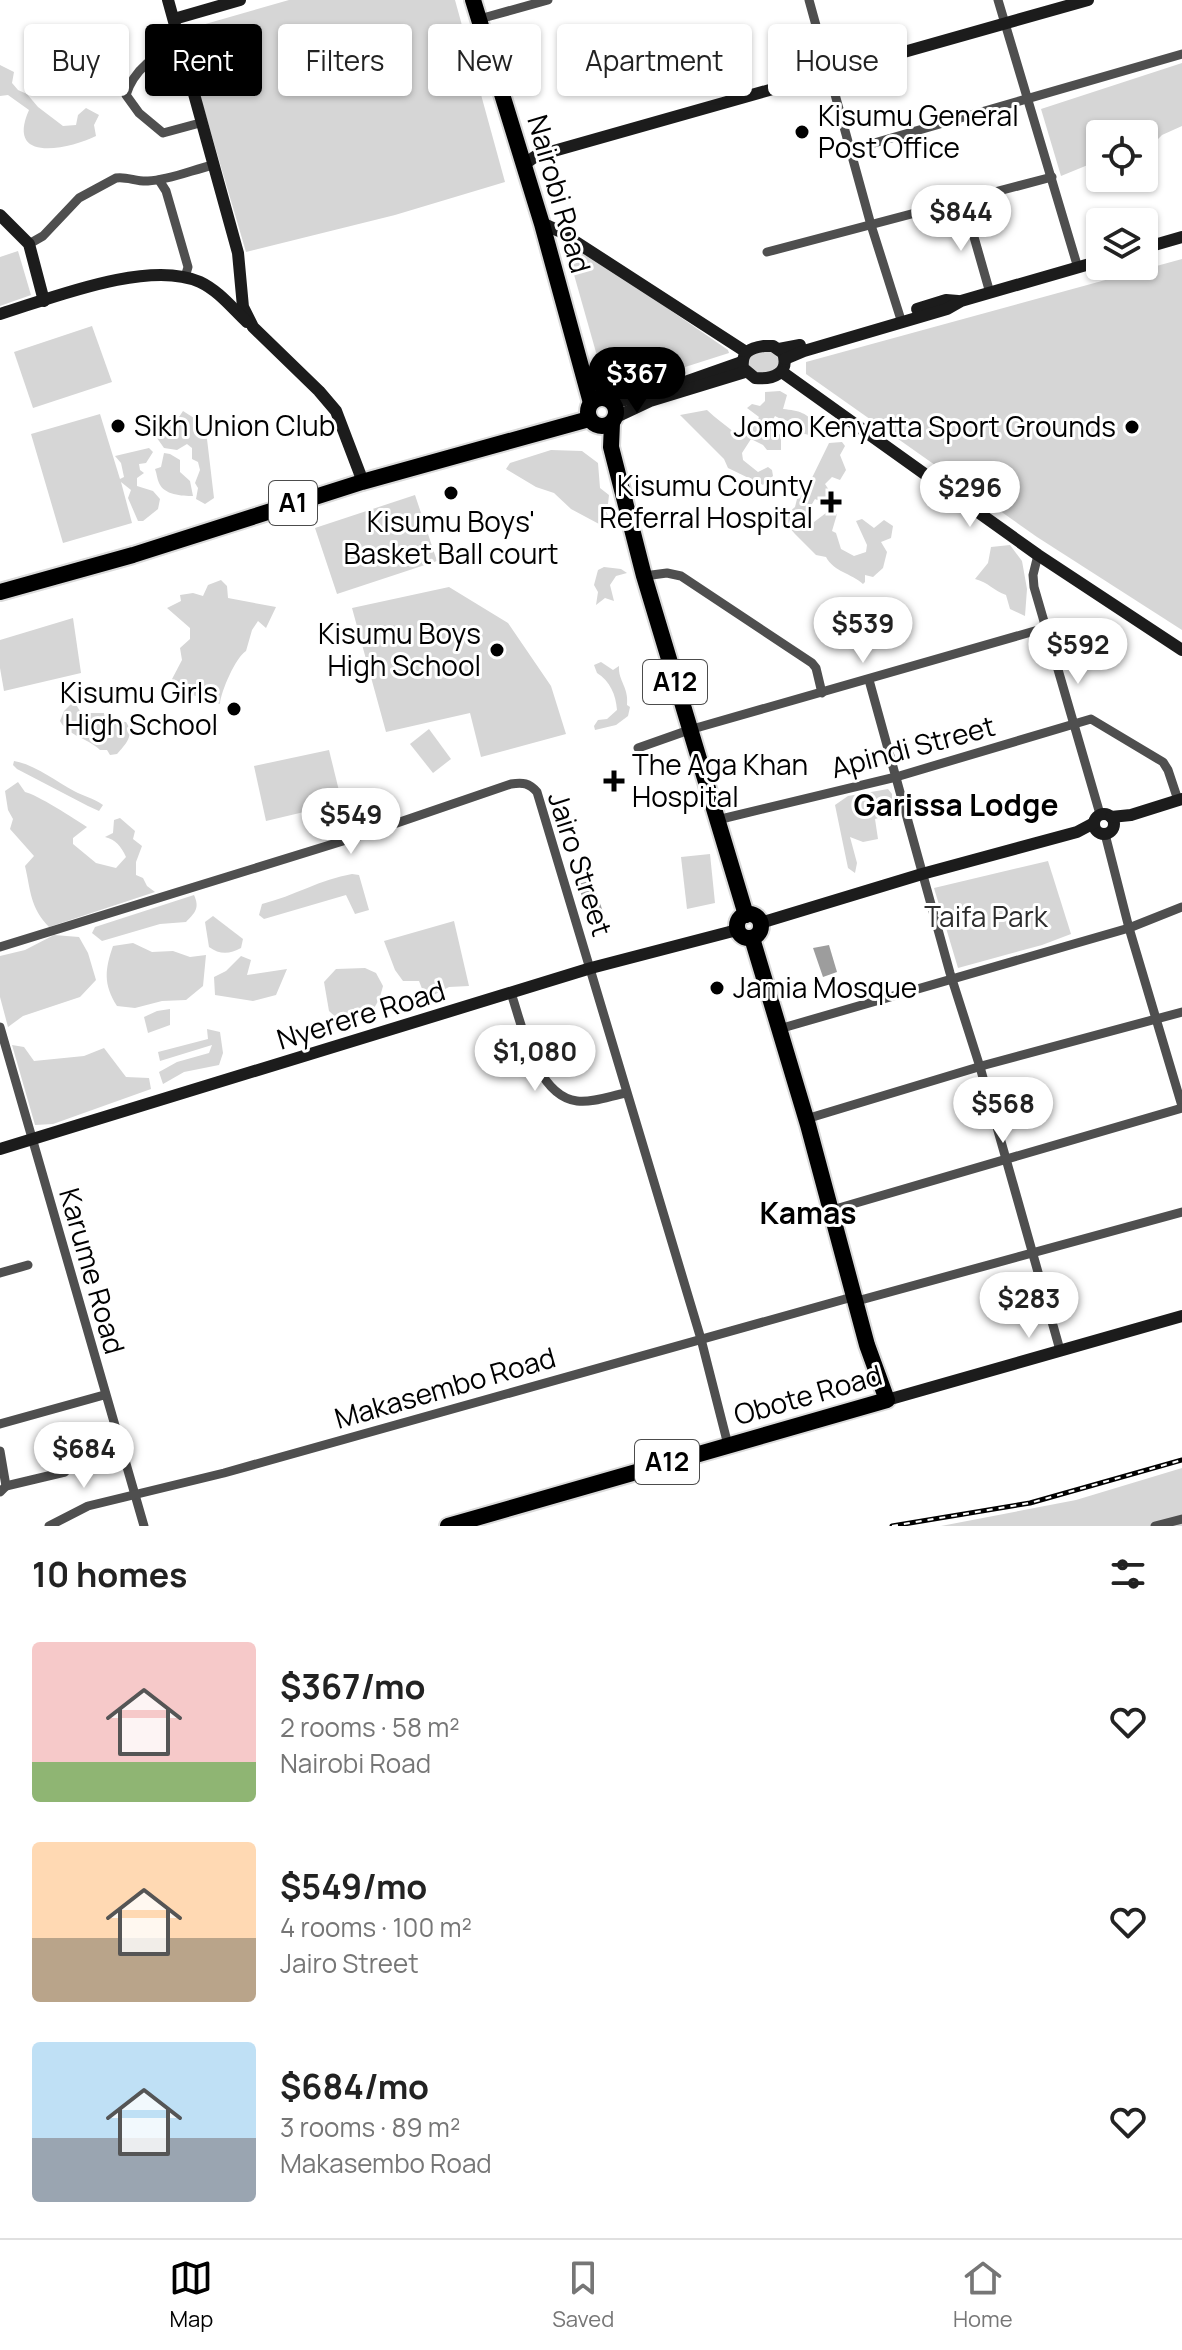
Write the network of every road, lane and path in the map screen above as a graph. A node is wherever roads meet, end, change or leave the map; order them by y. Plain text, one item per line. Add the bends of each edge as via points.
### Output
1 (168, 0) edge
2 (240, 0) edge
3 (476, 0) edge
4 (548, 0) edge
5 (809, 0) edge
6 (998, 0) edge
7 (1088, 0) edge
8 (483, 18) junction
9 (174, 19) junction
10 (175, 24) edge
11 (815, 24) edge
12 (1005, 24) junction
13 (907, 52) edge
14 (1182, 54) edge
15 (145, 66) edge
16 (768, 91) edge
17 (193, 96) edge
18 (834, 96) edge
19 (1028, 100) junction
20 (200, 123) junction
21 (850, 150) junction
22 (526, 163) junction
23 (213, 165) junction
24 (1052, 177) junction
25 (159, 180) junction
26 (964, 202) junction
27 (0, 215) edge
28 (544, 224) junction
29 (871, 225) junction
30 (1182, 237) edge
31 (29, 244) junction
32 (1158, 244) edge
33 (767, 252) dead end
34 (1086, 265) edge
35 (1078, 268) junction
36 (185, 277) junction
37 (990, 293) junction
38 (44, 301) junction
39 (0, 314) edge
40 (901, 319) junction
41 (253, 327) junction
42 (782, 354) junction
43 (745, 362) junction
44 (782, 372) junction
45 (601, 413) junction
46 (361, 478) junction
47 (1038, 555) junction
48 (644, 576) junction
49 (0, 590) edge
50 (1045, 628) junction
51 (1182, 650) edge
52 (869, 680) junction
53 (822, 693) junction
54 (1072, 723) junction
55 (689, 730) junction
56 (638, 748) dead end
57 (896, 777) junction
58 (1180, 800) edge
59 (717, 820) junction
60 (1103, 824) junction
61 (922, 874) junction
62 (1182, 907) edge
63 (749, 927) junction
64 (1129, 928) junction
65 (0, 947) edge
66 (591, 968) junction
67 (952, 980) junction
68 (511, 993) junction
69 (1182, 1012) edge
70 (1156, 1020) junction
71 (0, 1027) edge
72 (779, 1029) junction
73 (980, 1067) junction
74 (626, 1093) junction
75 (1182, 1107) edge
76 (806, 1119) junction
77 (32, 1139) junction
78 (0, 1149) edge
79 (1006, 1161) junction
80 (832, 1210) junction
81 (1182, 1212) edge
82 (1033, 1253) junction
83 (28, 1265) dead end
84 (0, 1273) edge
85 (857, 1298) junction
86 (1182, 1316) edge
87 (701, 1339) junction
88 (1060, 1350) junction
89 (104, 1395) junction
90 (887, 1400) junction
91 (0, 1424) edge
92 (728, 1445) junction
93 (0, 1451) edge
94 (65, 1472) dead end
95 (3, 1489) edge
96 (135, 1495) junction
97 (1182, 1519) edge
98 (49, 1526) edge
99 (144, 1526) edge
100 (448, 1526) edge
101 (1155, 1526) edge

1 - 9 main road
2 - 9 main road
3 - 8 highway, Nairobi Road
3 - 45 highway, Nairobi Road
4 - 8 street
5 - 11 street
6 - 12 street
7 - 12 main road
8 - 22 highway, Nairobi Road
9 - 10 main road
12 - 13 main road
12 - 19 street
14 - 19 street
15 - 20 street via 126,95 139,113 163,133
16 - 22 main road
17 - 20 main road
18 - 21 street
19 - 21 street
19 - 24 street
20 - 23 main road
21 - 29 street
22 - 28 highway, Nairobi Road
23 - 25 street
23 - 41 main road via 238,253 243,307
24 - 26 street
24 - 35 street
25 - 31 street via 116,178 79,198
25 - 36 street via 188,267
26 - 29 street
26 - 37 street
27 - 31 main road
28 - 43 main road
28 - 45 highway, Nairobi Road
29 - 33 street
29 - 40 street
30 - 32 main road
31 - 38 main road
34 - 35 main road
35 - 37 main road
36 - 38 main road via 142,275
36 - 41 main road via 208,286
37 - 40 main road
38 - 39 main road
40 - 42 main road
41 - 46 main road via 336,411
42 - 43 main road via 764,346
42 - 44 main road
43 - 44 main road via 761,379
43 - 45 main road via 650,401
44 - 47 main road
45 - 46 highway, A1
45 - 48 highway, A12
46 - 49 highway, A1 via 133,555
47 - 50 street via 1034,587
47 - 51 main road
48 - 53 street via 681,576 812,663
48 - 55 highway, A12
50 - 52 street
50 - 54 street
52 - 53 street
52 - 57 street
53 - 55 street
54 - 57 street, Apindi Street
54 - 58 street, Apindi Street via 1099,722 1163,762
54 - 60 street
55 - 56 street
55 - 59 highway, A12
57 - 59 street, Apindi Street
57 - 61 street
58 - 60 main road
59 - 63 highway, A12
60 - 61 main road, Nyerere Road
60 - 64 street
61 - 63 main road, Nyerere Road
61 - 67 street
62 - 64 street
63 - 66 main road, Nyerere Road
63 - 72 highway, A12
64 - 67 street
64 - 70 street
65 - 66 street, Jairo Street via 520,782 537,792
66 - 68 main road, Nyerere Road
66 - 74 street, Jairo Street
67 - 72 street
67 - 73 street
68 - 74 street via 532,1058 561,1095 584,1101
68 - 77 main road, Nyerere Road
69 - 70 street
70 - 73 street
70 - 75 street
71 - 77 street, Karume Road
72 - 76 highway, A12
73 - 76 street
73 - 79 street
74 - 87 street, Jairo Street
75 - 79 street
76 - 80 highway, A12
77 - 78 main road, Nyerere Road
77 - 89 street, Karume Road
79 - 80 street
79 - 82 street
80 - 85 highway, A12
81 - 82 street, Makasembo Road
82 - 85 street, Makasembo Road
82 - 88 street
83 - 84 street
85 - 87 street, Makasembo Road
85 - 90 highway, A12
86 - 88 main road, Obote Road / A12
87 - 92 street, Jairo Street
87 - 96 street, Makasembo Road
88 - 90 main road, Obote Road / A12
89 - 91 street
89 - 96 street, Karume Road
90 - 92 highway, Obote Road / A12
92 - 100 highway, Obote Road / A12
93 - 95 street
94 - 95 street
96 - 98 street, Makasembo Road via 88,1506
96 - 99 street, Karume Road
97 - 101 street

